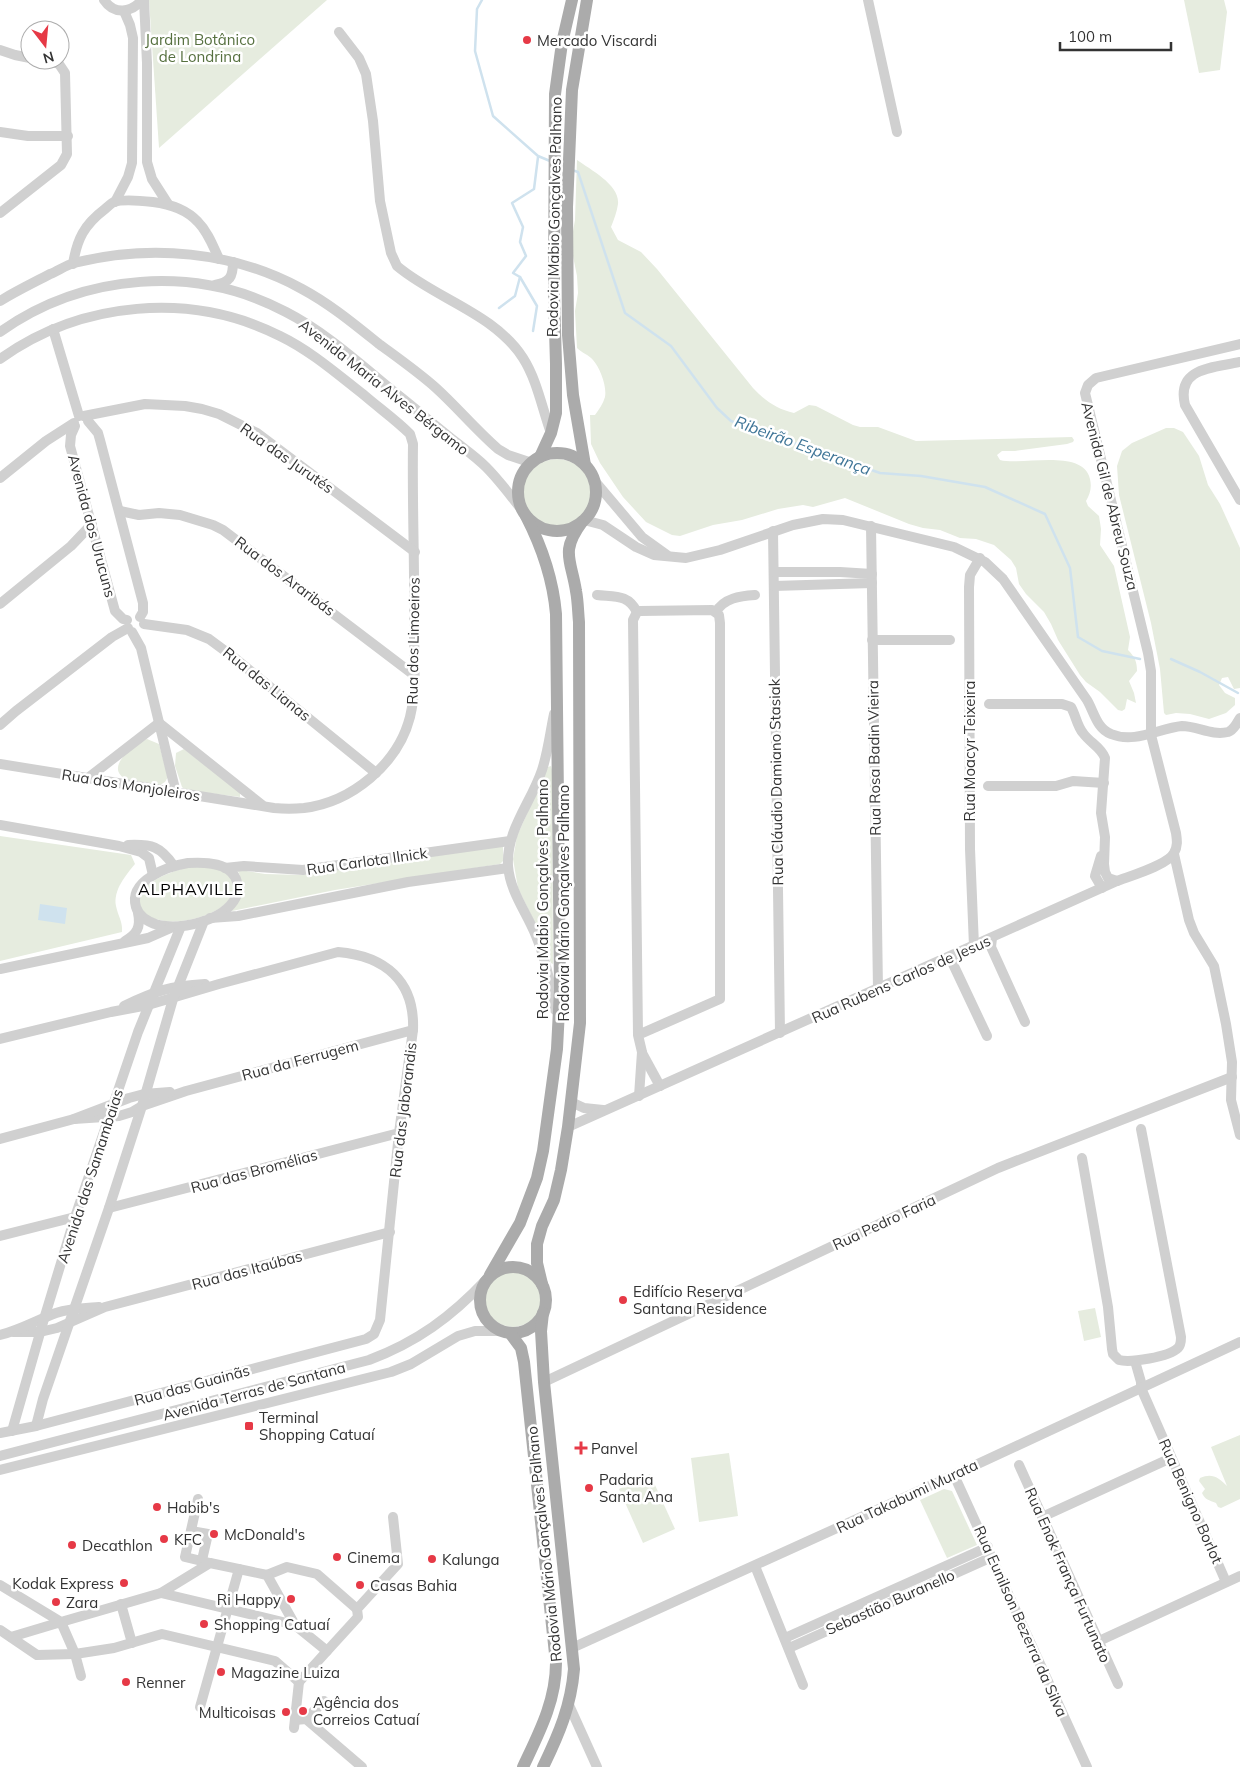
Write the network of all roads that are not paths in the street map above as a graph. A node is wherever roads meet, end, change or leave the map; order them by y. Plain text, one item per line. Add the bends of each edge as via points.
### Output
1 (104, 0) edge
2 (143, 0) edge
3 (572, 0) edge
4 (587, 0) edge
5 (868, 0) edge
6 (124, 11) junction
7 (339, 32) dead end
8 (0, 50) edge
9 (20, 57) edge
10 (63, 70) edge
11 (0, 132) edge
12 (898, 132) dead end
13 (68, 136) junction
14 (115, 202) junction
15 (168, 204) junction
16 (0, 213) edge
17 (219, 259) junction
18 (233, 262) junction
19 (73, 264) junction
20 (212, 286) junction
21 (0, 301) edge
22 (53, 329) junction
23 (0, 332) edge
24 (1240, 344) edge
25 (0, 359) edge
26 (1240, 362) edge
27 (80, 420) junction
28 (551, 433) junction
29 (536, 460) junction
30 (585, 465) junction
31 (0, 478) edge
32 (594, 479) junction
33 (1240, 500) edge
34 (120, 511) junction
35 (524, 513) junction
36 (139, 515) junction
37 (583, 521) junction
38 (92, 524) junction
39 (123, 525) junction
40 (871, 526) junction
41 (773, 532) junction
42 (96, 540) junction
43 (71, 546) junction
44 (415, 552) junction
45 (670, 557) junction
46 (980, 558) junction
47 (774, 572) junction
48 (872, 579) junction
49 (774, 586) junction
50 (597, 595) dead end
51 (755, 595) dead end
52 (0, 604) edge
53 (637, 612) junction
54 (716, 612) junction
55 (135, 625) junction
56 (872, 640) junction
57 (950, 640) dead end
58 (414, 675) junction
59 (557, 704) junction
60 (989, 704) dead end
61 (1240, 718) edge
62 (159, 723) junction
63 (0, 725) edge
64 (1151, 735) junction
65 (0, 764) edge
66 (376, 773) junction
67 (88, 778) junction
68 (1104, 783) junction
69 (988, 786) dead end
70 (176, 793) junction
71 (263, 806) junction
72 (0, 826) edge
73 (510, 841) junction
74 (120, 846) junction
75 (1105, 848) junction
76 (1174, 854) junction
77 (174, 866) junction
78 (220, 866) junction
79 (508, 868) junction
80 (154, 875) junction
81 (1116, 881) junction
82 (1102, 888) junction
83 (138, 913) junction
84 (207, 920) junction
85 (178, 926) junction
86 (992, 938) junction
87 (118, 943) junction
88 (974, 946) junction
89 (954, 955) junction
90 (0, 969) edge
91 (219, 984) junction
92 (179, 986) junction
93 (878, 990) junction
94 (154, 992) junction
95 (173, 999) junction
96 (148, 1005) junction
97 (111, 1012) junction
98 (1026, 1022) dead end
99 (559, 1027) junction
100 (414, 1030) junction
101 (780, 1033) junction
102 (638, 1035) junction
103 (987, 1036) dead end
104 (0, 1039) edge
105 (642, 1052) junction
106 (1232, 1078) junction
107 (552, 1086) junction
108 (660, 1086) junction
109 (186, 1091) junction
110 (144, 1094) junction
111 (639, 1096) junction
112 (571, 1102) junction
113 (114, 1105) junction
114 (142, 1106) junction
115 (606, 1110) junction
116 (109, 1117) junction
117 (74, 1119) junction
118 (568, 1127) junction
119 (1141, 1129) dead end
120 (399, 1133) junction
121 (1240, 1135) edge
122 (0, 1139) edge
123 (1082, 1158) dead end
124 (109, 1208) junction
125 (75, 1217) junction
126 (390, 1232) junction
127 (0, 1236) edge
128 (488, 1278) junction
129 (542, 1284) junction
130 (105, 1307) junction
131 (74, 1308) junction
132 (543, 1313) junction
133 (44, 1319) junction
134 (69, 1323) junction
135 (378, 1326) joint
136 (13, 1332) junction
137 (40, 1332) junction
138 (506, 1332) junction
139 (0, 1335) edge
140 (1240, 1342) edge
141 (1135, 1361) junction
142 (544, 1382) junction
143 (1142, 1386) junction
144 (1119, 1398) junction
145 (1148, 1404) junction
146 (1156, 1420) junction
147 (36, 1426) junction
148 (12, 1431) junction
149 (0, 1433) edge
150 (0, 1456) edge
151 (1171, 1458) junction
152 (1019, 1465) dead end
153 (0, 1470) edge
154 (954, 1475) junction
155 (198, 1499) dead end
156 (393, 1517) dead end
157 (1042, 1517) junction
158 (191, 1531) junction
159 (990, 1552) junction
160 (206, 1562) junction
161 (755, 1566) junction
162 (239, 1569) junction
163 (267, 1575) junction
164 (1240, 1576) edge
165 (1226, 1582) junction
166 (0, 1586) edge
167 (161, 1592) junction
168 (121, 1604) junction
169 (228, 1609) junction
170 (357, 1609) junction
171 (61, 1622) junction
172 (295, 1625) junction
173 (0, 1630) edge
174 (11, 1637) junction
175 (1099, 1641) junction
176 (132, 1643) junction
177 (787, 1643) junction
178 (218, 1647) junction
179 (572, 1648) junction
180 (327, 1651) junction
181 (75, 1654) junction
182 (81, 1676) dead end
183 (298, 1682) junction
184 (1118, 1684) dead end
185 (803, 1686) dead end
186 (324, 1701) dead end
187 (569, 1705) junction
188 (200, 1707) dead end
189 (306, 1719) junction
190 (362, 1767) edge
191 (523, 1767) edge
192 (543, 1767) edge
193 (597, 1767) edge
194 (1087, 1767) edge

1 - 6 street via 112,9
2 - 6 street
2 - 15 street via 147,162 152,179
3 - 28 main road, Rodovia Mabio Gonçalves Palhano via 555,94 556,413
4 - 30 main road, Rodovia Mabio Gonçalves Palhano via 572,90 568,175 568,335 573,395
5 - 12 street
6 - 14 street via 133,38 132,163
7 - 28 street via 359,58 366,74 380,201 391,254 397,266 510,341 531,372
8 - 9 street
10 - 13 street
11 - 13 street
13 - 16 street via 67,154 61,165
14 - 15 street via 142,200
14 - 19 street via 87,226 77,242
15 - 17 street via 197,221 208,234
17 - 18 street, Avenida Maria Alves Bérgamo
17 - 19 street, Avenida Maria Alves Bérgamo via 156,253 121,255
18 - 20 street via 230,279
18 - 29 street, Avenida Maria Alves Bérgamo via 276,276 318,298 434,387 498,448 508,455
19 - 21 street, Avenida Maria Alves Bérgamo
20 - 23 street, Avenida Maria Alves Bérgamo via 151,280 94,288 48,304
20 - 35 street, Avenida Maria Alves Bérgamo via 264,301 325,336 484,466
22 - 25 street
22 - 27 street, Avenida dos Urucuns
22 - 44 street, Rua dos Limoeiros via 117,311 193,309 240,320 280,336 309,353 412,436
24 - 64 street, Avenida Gil de Abreu Souza via 1096,378 1085,393 1150,662
26 - 33 street via 1189,377 1183,394 1185,405
27 - 31 street, Rua das Jurutés via 46,441
27 - 34 street, Avenida dos Urucuns via 94,428 100,440
27 - 38 street, Avenida dos Urucuns via 71,435 70,444
27 - 44 street, Rua das Jurutés via 131,406 153,404 219,414 257,433
28 - 29 main road, Rodovia Mabio Gonçalves Palhano
29 - 30 main road via 561,453
29 - 35 main road via 524,470 519,483 518,497
30 - 32 main road
32 - 37 main road via 595,498
32 - 45 street via 642,537
34 - 36 street, Rua dos Araribás
34 - 39 street, Avenida dos Urucuns
35 - 37 main road via 536,525 549,530 563,530
35 - 59 main road, Rodovia Mabio Gonçalves Palhano via 543,554 553,589
36 - 39 street
36 - 58 street, Rua dos Araribás via 180,515 223,530
37 - 45 street via 603,525 645,551
37 - 112 main road, Rodovia Mário Gonçalves Palhano via 571,538 568,556 579,622 581,992
38 - 42 street, Avenida dos Urucuns
38 - 43 street
39 - 55 street, Avenida dos Urucuns via 144,603
40 - 41 street via 823,519
40 - 46 street via 954,547
40 - 48 street, Rua Rosa Badin Vieira
41 - 45 street via 696,557
41 - 47 street, Rua Cláudio Damiano Stasiak
42 - 43 street
42 - 55 street, Avenida dos Urucuns via 115,611
43 - 52 street
44 - 58 street, Rua dos Limoeiros
46 - 64 street via 1003,579 1087,700 1103,729 1111,735 1123,737
46 - 88 street, Rua Moacyr Teixeira via 970,575 969,586 970,850
47 - 48 street via 840,572
47 - 49 street, Rua Cláudio Damiano Stasiak
48 - 49 street
48 - 56 street, Rua Rosa Badin Vieira
49 - 101 street, Rua Cláudio Damiano Stasiak
50 - 53 street via 625,598
51 - 54 street via 728,601
53 - 54 street
53 - 102 street via 633,620
54 - 102 street via 720,623 720,999
55 - 62 street, Avenida dos Urucuns
55 - 63 street via 112,637
55 - 66 street, Rua das Lianas via 188,630 216,644
56 - 57 street
56 - 93 street, Rua Rosa Badin Vieira
58 - 66 street, Rua dos Limoeiros via 412,709 407,725 395,750
59 - 73 street via 542,770
59 - 99 main road, Rodovia Mabio Gonçalves Palhano
60 - 68 street via 1069,706 1083,733 1104,755
61 - 64 street via 1228,732 1182,726
62 - 67 street
62 - 70 street, Avenida dos Urucuns
62 - 71 street
64 - 76 street, Avenida Gil de Abreu Souza via 1176,833
65 - 67 street, Rua dos Monjoleiros
66 - 71 street, Rua dos Limoeiros via 336,800 292,809
67 - 70 street, Rua dos Monjoleiros
68 - 69 street via 1073,781 1056,786
68 - 75 street via 1101,813
70 - 71 street, Rua dos Monjoleiros
72 - 74 street
73 - 78 street, Rua Carlota Ilnick via 304,870
73 - 79 street
74 - 77 street via 152,846
74 - 80 street via 145,855 151,862
75 - 81 street via 1105,872 1108,878
75 - 82 street via 1095,876
76 - 81 street, Rua Rubens Carlos de Jesus via 1161,863
76 - 106 street via 1189,920 1214,966 1226,1024
77 - 78 street via 188,863
77 - 80 street
78 - 84 street via 236,878 238,893 226,909
79 - 84 street via 408,882
79 - 99 street via 517,898 545,960
80 - 83 street via 136,893
81 - 82 street, Rua Rubens Carlos de Jesus
82 - 86 street, Rua Rubens Carlos de Jesus
83 - 85 street via 155,924
83 - 87 street via 140,924 135,933
84 - 85 street
84 - 92 street, Avenida das Samambaias
85 - 87 street via 148,938
85 - 94 street, Avenida das Samambaias
86 - 88 street, Rua Rubens Carlos de Jesus
86 - 98 street via 991,947
87 - 90 street
88 - 89 street, Rua Rubens Carlos de Jesus
89 - 93 street, Rua Rubens Carlos de Jesus
89 - 103 street via 954,964
91 - 92 street
91 - 95 street
91 - 100 street, Rua das Jaborandis via 324,954 353,953 383,965 398,978 414,1013
92 - 94 street
92 - 95 street, Avenida das Samambaias
93 - 101 street, Rua Rubens Carlos de Jesus
94 - 96 street, Avenida das Samambaias
94 - 97 street
95 - 96 street
95 - 110 street, Avenida das Samambaias
96 - 97 street
96 - 113 street, Avenida das Samambaias
97 - 104 street
99 - 107 main road, Rodovia Mabio Gonçalves Palhano
100 - 109 street, Rua da Ferrugem
100 - 120 street, Rua das Jaborandis
101 - 108 street, Rua Rubens Carlos de Jesus
102 - 105 street
105 - 108 street
105 - 111 street
106 - 121 street via 1231,1100
106 - 142 street, Rua Pedro Faria via 998,1168
107 - 118 main road via 558,1087 566,1096
107 - 128 main road, Rodovia Mabio Gonçalves Palhano via 534,1188 517,1229
108 - 111 street, Rua Rubens Carlos de Jesus
109 - 110 street, Rua da Ferrugem
109 - 114 street, Rua da Ferrugem
110 - 113 street, Rua da Ferrugem
110 - 114 street, Avenida das Samambaias
111 - 115 street, Rua Rubens Carlos de Jesus
112 - 115 street via 584,1108
112 - 118 main road, Rodovia Mário Gonçalves Palhano
113 - 116 street, Avenida das Samambaias
113 - 117 street, Rua da Ferrugem
114 - 116 street, Rua da Ferrugem via 132,1112
114 - 124 street, Avenida das Samambaias
115 - 118 street, Rua Rubens Carlos de Jesus
116 - 117 street, Rua da Ferrugem
116 - 125 street, Avenida das Samambaias
117 - 122 street, Rua da Ferrugem
118 - 129 main road, Rodovia Mário Gonçalves Palhano via 556,1191 538,1234 537,1262
119 - 141 street via 1182,1337 1173,1352
120 - 124 street, Rua das Bromélias
120 - 126 street, Rua das Jaborandis
123 - 141 street via 1113,1354 1119,1360
124 - 131 street, Avenida das Samambaias
125 - 127 street
125 - 133 street, Avenida das Samambaias
126 - 130 street, Rua das Itaúbas
126 - 135 street, Rua das Jaborandis
128 - 129 main road via 500,1269 518,1267 530,1271
128 - 138 main road via 481,1291 480,1308 486,1320
128 - 150 street, Avenida Terras de Santana via 432,1329 369,1360
129 - 132 main road via 546,1295
130 - 131 street, Rua das Itaúbas
130 - 134 street, Rua das Itaúbas
131 - 133 street, Rua das Itaúbas
131 - 134 street, Avenida das Samambaias
132 - 138 main road via 531,1328
132 - 142 main road, Rodovia Mário Gonçalves Palhano
133 - 136 street, Rua das Itaúbas
133 - 137 street, Avenida das Samambaias
134 - 137 street, Rua das Itaúbas
134 - 147 street, Avenida das Samambaias
135 - 147 street, Rua das Guainãs via 366,1339
136 - 137 street, Rua das Itaúbas
136 - 139 street, Rua das Itaúbas
137 - 148 street, Avenida das Samambaias
138 - 153 street, Avenida Terras de Santana via 474,1331 458,1336 412,1364 391,1372
138 - 191 main road, Rodovia Mário Gonçalves Palhano via 518,1343 522,1354 556,1663 552,1701
140 - 143 street, Rua Takabumi Murata
141 - 143 street
142 - 179 main road, Rodovia Mário Gonçalves Palhano
143 - 144 street, Rua Takabumi Murata
143 - 145 street
143 - 146 street
144 - 145 street via 1138,1399
144 - 154 street, Rua Takabumi Murata
145 - 146 street
146 - 151 street, Rua Benigno Borlot
147 - 148 street, Rua das Guainãs
148 - 149 street, Rua das Guainãs
151 - 157 street
151 - 165 street, Rua Benigno Borlot
152 - 157 street, Rua Enok França Furtunato
154 - 159 street, Rua Eunilson Bezerra da Silva
154 - 161 street, Rua Takabumi Murata
155 - 158 street
156 - 170 street via 398,1564
157 - 175 street, Rua Enok França Furtunato
158 - 160 street via 208,1534
158 - 160 street via 185,1557
159 - 177 street, Sebastião Buranello
159 - 194 street, Rua Eunilson Bezerra da Silva
160 - 162 street
160 - 167 street
161 - 177 street
161 - 179 street, Rua Takabumi Murata
162 - 163 street
162 - 169 street
163 - 170 street via 287,1567 317,1574
163 - 172 street
164 - 165 street
165 - 175 street
166 - 171 street
167 - 168 street
167 - 169 street
168 - 171 street
168 - 176 street
169 - 172 street
169 - 178 street
170 - 180 street via 358,1617
171 - 174 street
171 - 181 street
172 - 180 street
173 - 174 street
174 - 181 street via 37,1656
175 - 184 street, Rua Enok França Furtunato
176 - 178 street via 162,1634
176 - 181 street
177 - 185 street
178 - 183 street via 275,1661
178 - 188 street
179 - 187 main road, Rodovia Mário Gonçalves Palhano via 574,1669
180 - 183 street
181 - 182 street
183 - 189 street via 294,1724
186 - 189 street
187 - 192 main road, Rodovia Mário Gonçalves Palhano
187 - 193 street
189 - 190 street

